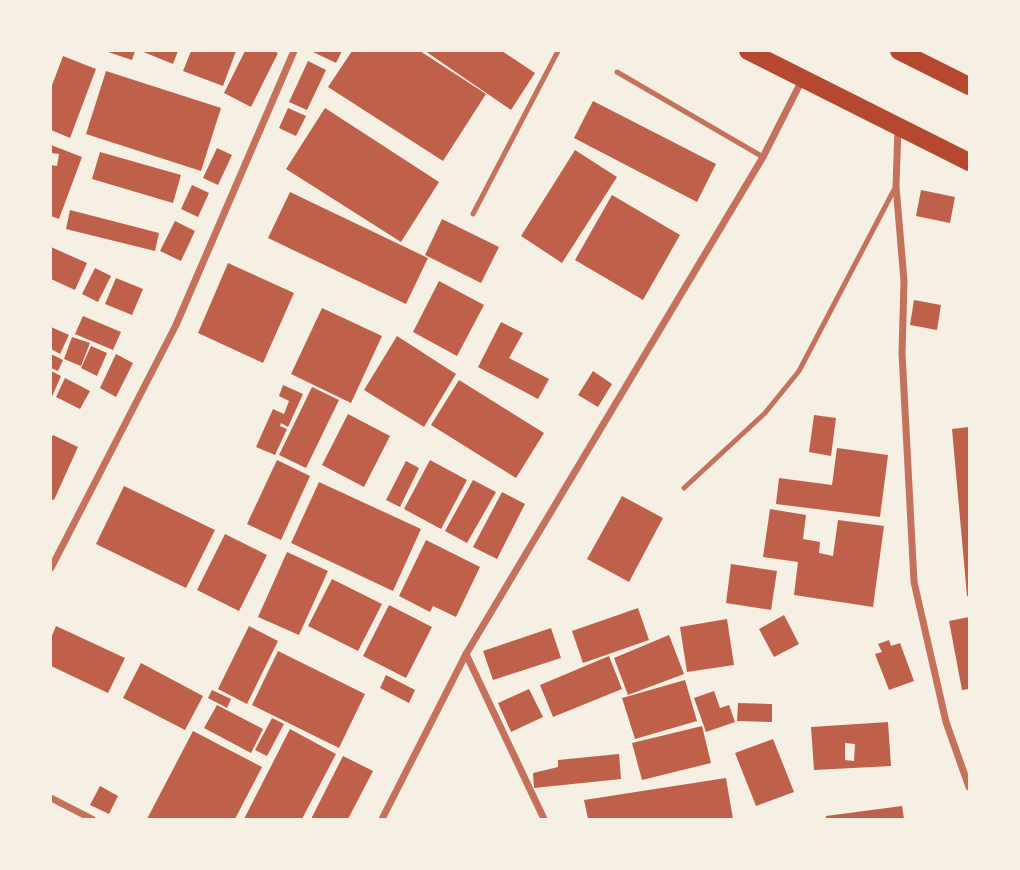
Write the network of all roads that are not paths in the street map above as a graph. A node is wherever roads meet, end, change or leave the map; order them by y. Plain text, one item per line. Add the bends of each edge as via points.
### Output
1 (294, 51) edge
2 (558, 51) edge
3 (748, 51) edge
4 (907, 52) edge
5 (617, 72) dead end
6 (802, 79) junction
7 (969, 86) edge
8 (898, 126) junction
9 (763, 157) junction
10 (969, 162) edge
11 (896, 187) junction
12 (473, 214) dead end
13 (684, 488) dead end
14 (51, 568) edge
15 (466, 654) junction
16 (969, 787) edge
17 (51, 798) edge
18 (92, 819) edge
19 (382, 819) edge
20 (544, 819) edge

1 - 14 street via 176,325
2 - 12 lane
3 - 6 main road
4 - 7 main road
5 - 9 lane
6 - 8 main road
6 - 9 street
8 - 10 main road
8 - 11 street
9 - 15 street
11 - 13 lane via 799,371 765,414
11 - 16 street via 904,281 902,353 914,582 946,722
15 - 19 street
15 - 20 street
17 - 18 street

